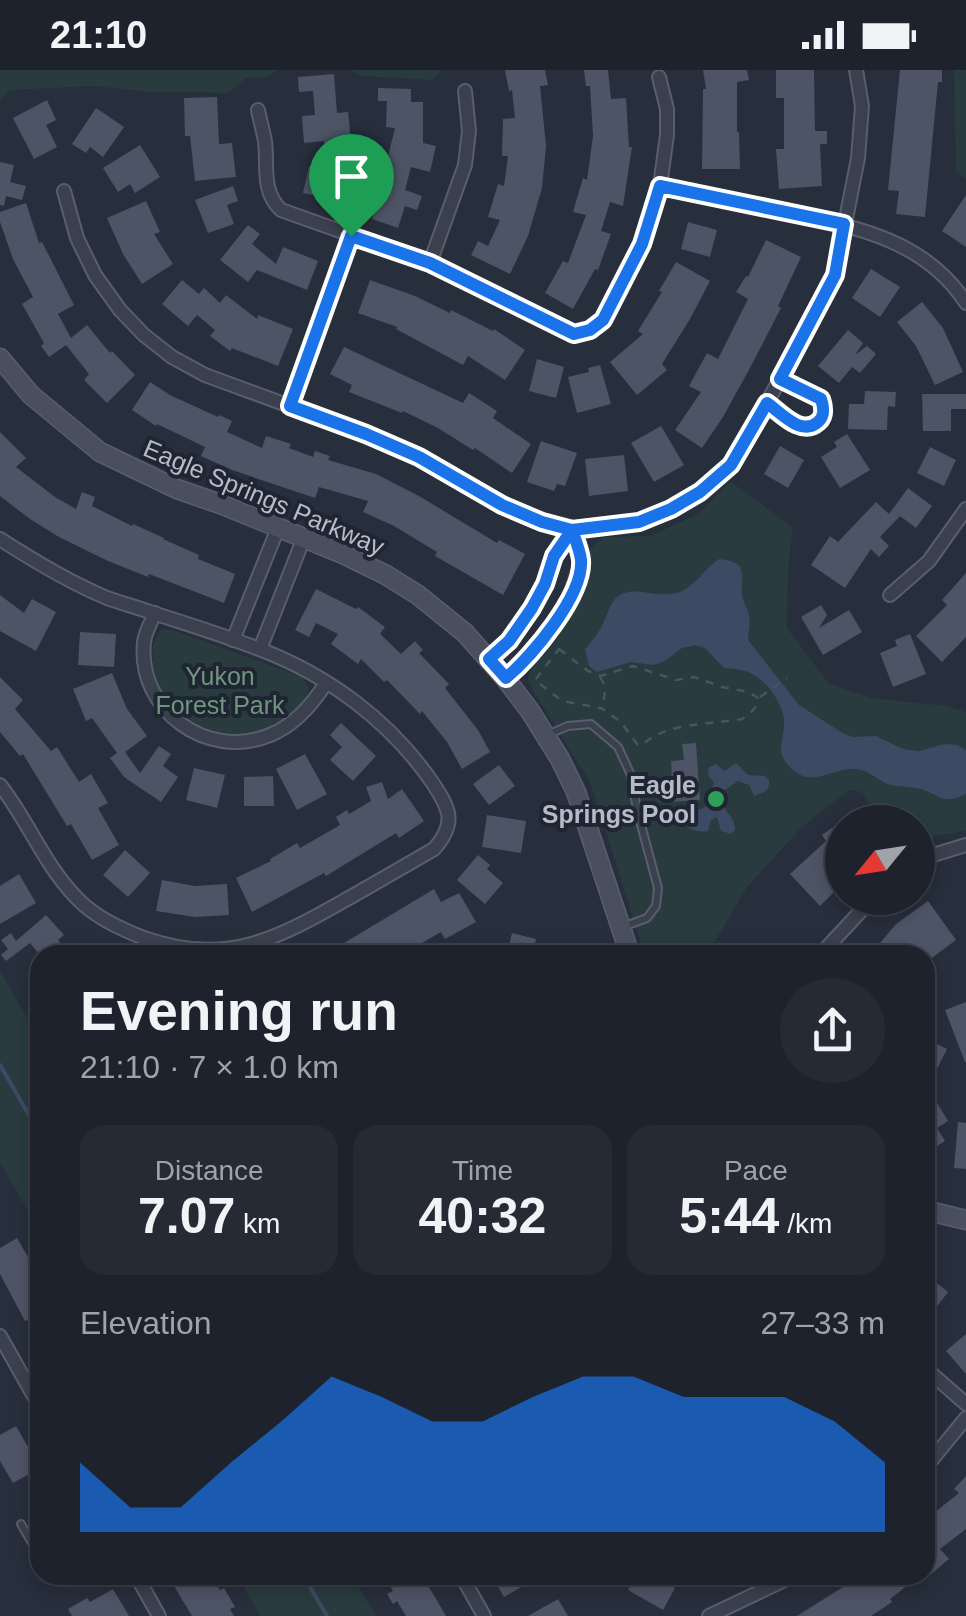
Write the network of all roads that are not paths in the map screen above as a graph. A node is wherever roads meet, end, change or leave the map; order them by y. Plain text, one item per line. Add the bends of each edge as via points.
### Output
1 (856, 70) edge
2 (659, 77) dead end
3 (465, 92) dead end
4 (258, 110) dead end
5 (660, 186) junction
6 (64, 191) dead end
7 (844, 224) junction
8 (351, 236) junction
9 (430, 263) junction
10 (966, 303) edge
11 (0, 358) edge
12 (780, 379) junction
13 (767, 403) junction
14 (290, 406) junction
15 (966, 509) edge
16 (278, 528) junction
17 (572, 530) junction
18 (0, 538) edge
19 (303, 540) junction
20 (890, 595) dead end
21 (154, 613) junction
22 (233, 640) junction
23 (260, 649) junction
24 (489, 659) junction
25 (506, 678) junction
26 (326, 683) junction
27 (546, 736) junction
28 (0, 785) edge
29 (966, 845) edge
30 (935, 854) edge
31 (857, 915) edge
32 (619, 928) junction
33 (149, 945) edge
34 (250, 945) edge
35 (626, 945) edge
36 (829, 945) edge
37 (935, 1212) edge
38 (966, 1220) edge
39 (0, 1336) edge
40 (935, 1377) edge
41 (30, 1388) edge
42 (966, 1404) edge
43 (966, 1418) edge
44 (935, 1456) edge
45 (21, 1524) dead end
46 (30, 1540) edge
47 (142, 1585) edge
48 (466, 1585) edge
49 (774, 1585) edge
50 (159, 1616) edge
51 (484, 1616) edge
52 (709, 1616) edge

1 - 7 street via 862,106 858,158
2 - 5 street via 666,109
3 - 9 street via 466,165
4 - 8 street via 273,202
5 - 7 street
5 - 9 street via 619,293 590,330 558,328
6 - 14 street via 95,274 144,334 204,375
7 - 10 street via 907,247 936,267
7 - 12 street via 835,275
8 - 9 street
8 - 14 street
11 - 16 street, Eagle Springs Parkway via 31,395 100,452
12 - 13 street
12 - 13 street via 821,399 822,416 804,428
13 - 17 street via 731,465 700,492 639,522
14 - 17 street via 419,457 502,505
15 - 20 street via 930,561
16 - 19 street, Eagle Springs Parkway
16 - 22 street
17 - 24 street via 532,608
17 - 25 street via 581,562 570,596 538,647
18 - 21 street via 43,566
19 - 23 street
19 - 24 street, Eagle Springs Parkway via 418,595
21 - 22 street
21 - 26 street via 144,639 148,682 170,715 194,733 216,740 268,736 297,719
22 - 23 street
23 - 26 street
24 - 25 street, Eagle Springs Parkway
25 - 27 street, Eagle Springs Parkway
26 - 34 street via 407,750 442,798 450,822 434,849 295,929
27 - 32 street, Eagle Springs Parkway via 576,792
27 - 32 lane via 591,724 618,747 631,775 658,888 647,918
28 - 33 street via 84,905
29 - 30 street
31 - 36 street
32 - 35 street, Eagle Springs Parkway
37 - 38 street
39 - 41 street
40 - 42 street
43 - 44 street
45 - 46 lane
47 - 50 street
48 - 51 street
49 - 52 street

